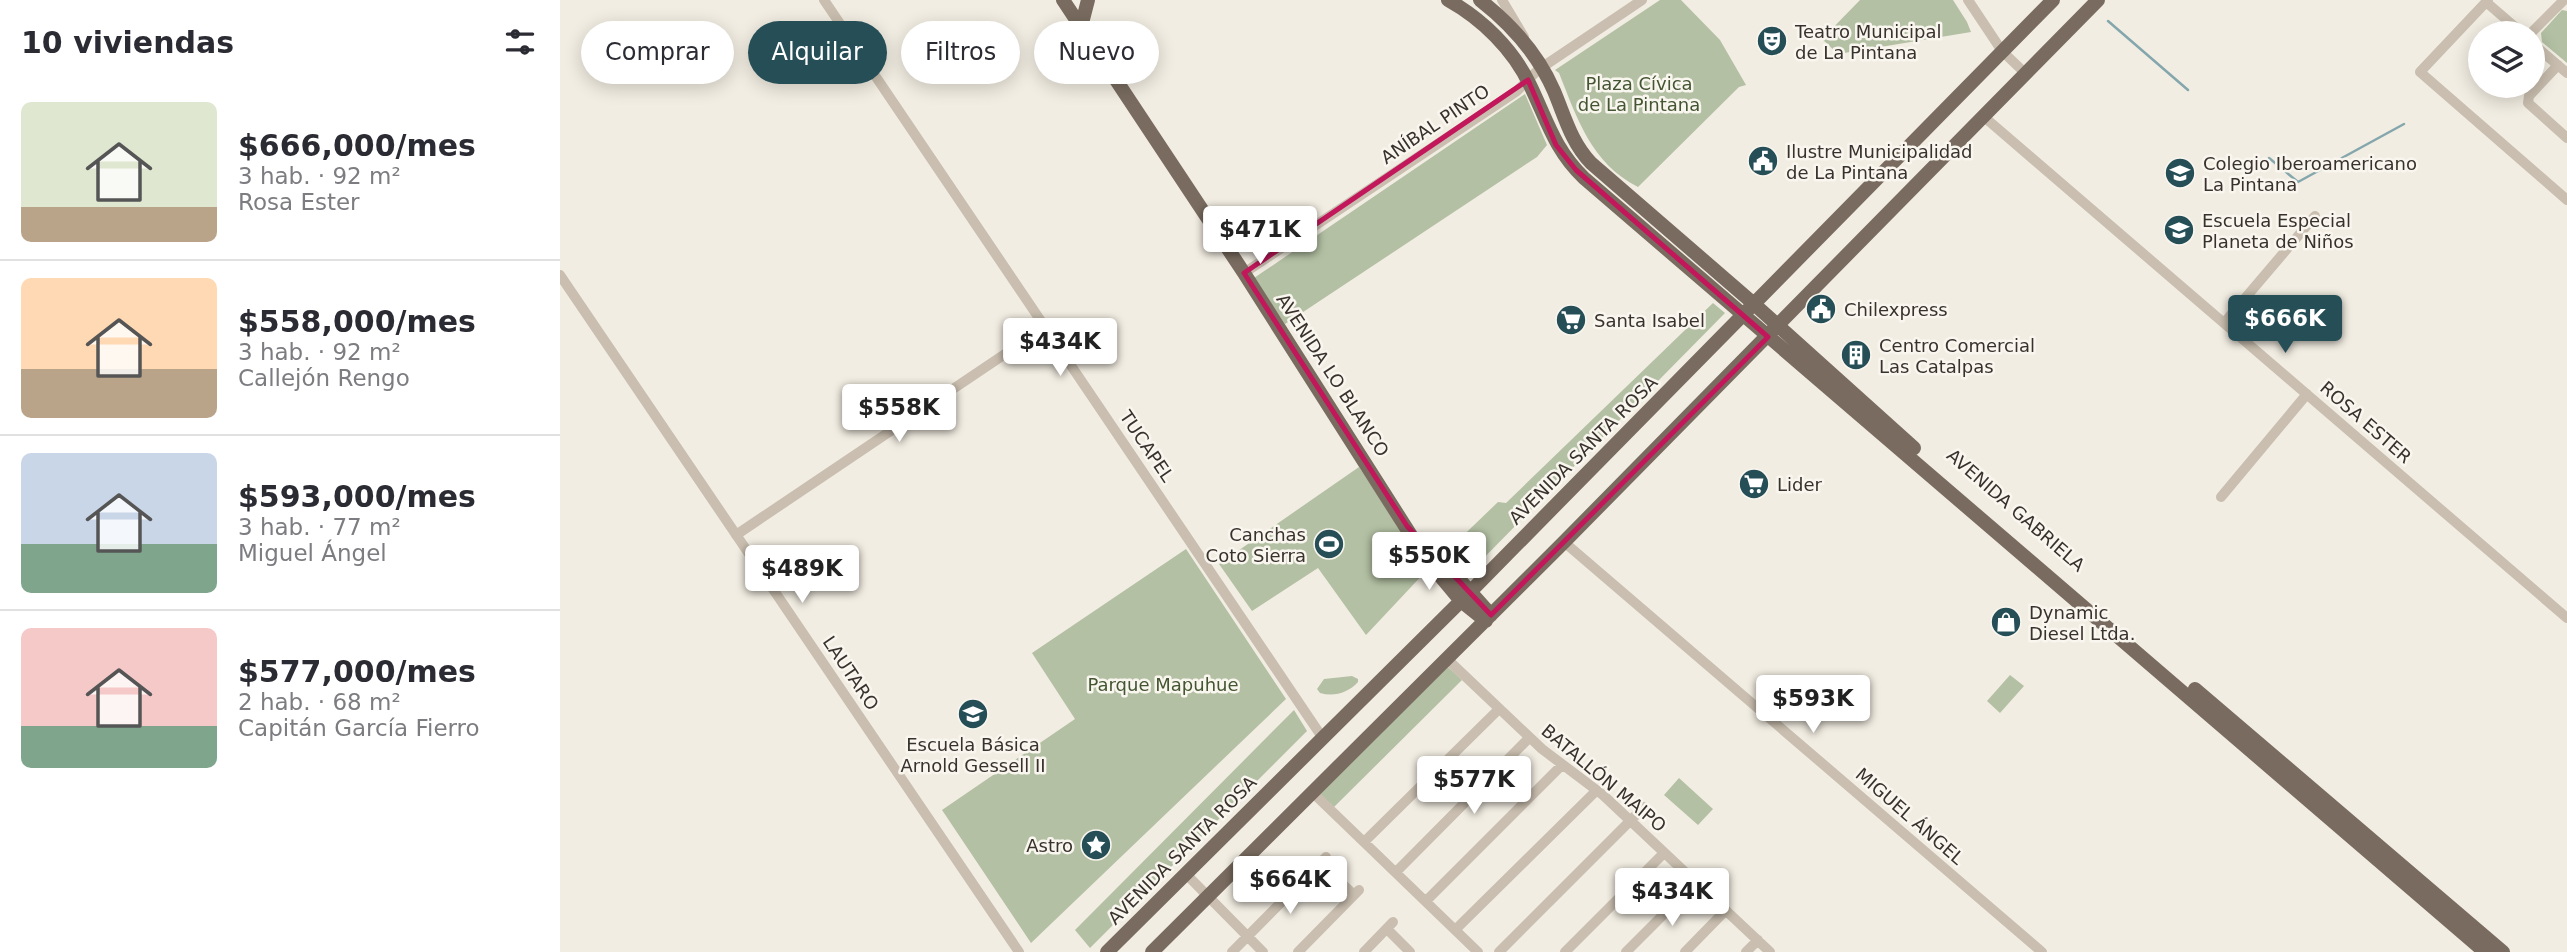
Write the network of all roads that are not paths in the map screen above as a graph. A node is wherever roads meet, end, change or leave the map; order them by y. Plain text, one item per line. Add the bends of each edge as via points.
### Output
1 (824, 0) edge
2 (1063, 0) edge
3 (1088, 0) edge
4 (1448, 0) edge
5 (1480, 0) edge
6 (1502, 0) edge
7 (1642, 0) edge
8 (1968, 0) edge
9 (2053, 0) edge
10 (2098, 0) edge
11 (2564, 0) edge
12 (2487, 1) edge
13 (1466, 6) edge
14 (1077, 21) edge
15 (1083, 21) edge
16 (2509, 21) edge
17 (2543, 21) edge
18 (1528, 46) junction
19 (2002, 51) junction
20 (2545, 54) edge
21 (2558, 65) junction
22 (1542, 67) junction
23 (2025, 73) junction
24 (2567, 73) edge
25 (1528, 80) junction
26 (1119, 84) edge
27 (1983, 116) junction
28 (2567, 138) edge
29 (2567, 200) edge
30 (2315, 216) dead end
31 (1244, 273) junction
32 (560, 275) edge
33 (1754, 304) junction
34 (1743, 316) junction
35 (2224, 323) junction
36 (1045, 327) junction
37 (1773, 332) junction
38 (2307, 394) junction
39 (2221, 497) dead end
40 (736, 535) junction
41 (1564, 542) junction
42 (1465, 596) junction
43 (1488, 618) junction
44 (2567, 618) edge
45 (1447, 659) junction
46 (1499, 709) junction
47 (1322, 737) junction
48 (1530, 738) junction
49 (1562, 765) junction
50 (1597, 790) junction
51 (1312, 792) junction
52 (1644, 807) dead end
53 (1630, 821) junction
54 (1364, 842) junction
55 (1664, 853) junction
56 (1396, 872) junction
57 (1185, 873) junction
58 (1696, 882) junction
59 (1204, 892) junction
60 (1426, 901) junction
61 (1726, 911) junction
62 (1455, 930) junction
63 (1247, 936) junction
64 (1758, 940) junction
65 (1018, 952) edge
66 (1107, 952) edge
67 (1152, 952) edge
68 (1232, 952) edge
69 (1263, 952) edge
70 (1298, 952) edge
71 (1364, 952) edge
72 (1410, 952) edge
73 (1478, 952) edge
74 (1499, 952) edge
75 (1565, 952) edge
76 (1626, 952) edge
77 (1685, 952) edge
78 (1746, 952) edge
79 (1770, 952) edge
80 (2042, 952) edge
81 (2485, 952) edge
82 (2503, 952) edge

1 - 36 street, TUCAPEL
2 - 14 main road, AVENIDA LO BLANCO
3 - 15 main road
4 - 13 main road, AVENIDA GABRIELA
5 - 18 main road, AVENIDA GABRIELA
6 - 18 street
7 - 22 street, ANÍBAL PINTO
8 - 19 street
9 - 19 main road, AVENIDA SANTA ROSA
10 - 23 main road
11 - 17 street
12 - 16 street
12 - 29 street via 2420,72
13 - 25 main road, AVENIDA GABRIELA
18 - 22 main road, AVENIDA GABRIELA
19 - 23 street
19 - 33 main road, AVENIDA SANTA ROSA
20 - 21 street
21 - 24 street
21 - 28 street via 2529,96 2528,103
22 - 25 street, ANÍBAL PINTO
22 - 33 main road, AVENIDA GABRIELA via 1586,158
23 - 27 main road
25 - 31 street, ANÍBAL PINTO
25 - 34 main road, AVENIDA GABRIELA via 1556,145 1576,170
26 - 31 main road, AVENIDA LO BLANCO
27 - 35 street, ROSA ESTER
27 - 37 main road
30 - 35 street
31 - 42 main road, AVENIDA LO BLANCO via 1407,526
32 - 40 street, LAUTARO
33 - 34 main road, AVENIDA SANTA ROSA
33 - 37 main road, AVENIDA GABRIELA
34 - 37 main road, AVENIDA GABRIELA
34 - 42 main road, AVENIDA SANTA ROSA
35 - 38 street, ROSA ESTER
36 - 40 street
36 - 47 street, TUCAPEL
37 - 41 main road
37 - 81 main road, AVENIDA GABRIELA
37 - 82 main road, AVENIDA GABRIELA
38 - 39 street
38 - 44 street, ROSA ESTER
40 - 65 street, LAUTARO
41 - 43 main road
41 - 80 street, MIGUEL ÁNGEL
42 - 43 main road, AVENIDA LO BLANCO
42 - 47 main road, AVENIDA SANTA ROSA
43 - 45 main road
45 - 46 street, BATALLÓN MAIPO
45 - 51 main road
46 - 48 street, BATALLÓN MAIPO
46 - 54 street
47 - 57 main road, AVENIDA SANTA ROSA
48 - 49 street, BATALLÓN MAIPO
48 - 56 street
49 - 50 street, BATALLÓN MAIPO
49 - 60 street
50 - 53 street, BATALLÓN MAIPO
50 - 62 street
51 - 54 street
51 - 59 main road
52 - 53 street
53 - 55 street, BATALLÓN MAIPO
53 - 74 street
54 - 56 street
55 - 58 street, BATALLÓN MAIPO
55 - 75 street
56 - 60 street
57 - 59 street
57 - 66 main road, AVENIDA SANTA ROSA
58 - 61 street, BATALLÓN MAIPO
58 - 76 street
59 - 63 street
59 - 67 main road
60 - 62 street
61 - 64 street, BATALLÓN MAIPO
61 - 77 street
62 - 73 street
63 - 68 street
63 - 69 street
63 - 70 street via 1324,860 1357,893
64 - 78 street
64 - 79 street, BATALLÓN MAIPO
71 - 72 street via 1390,925

